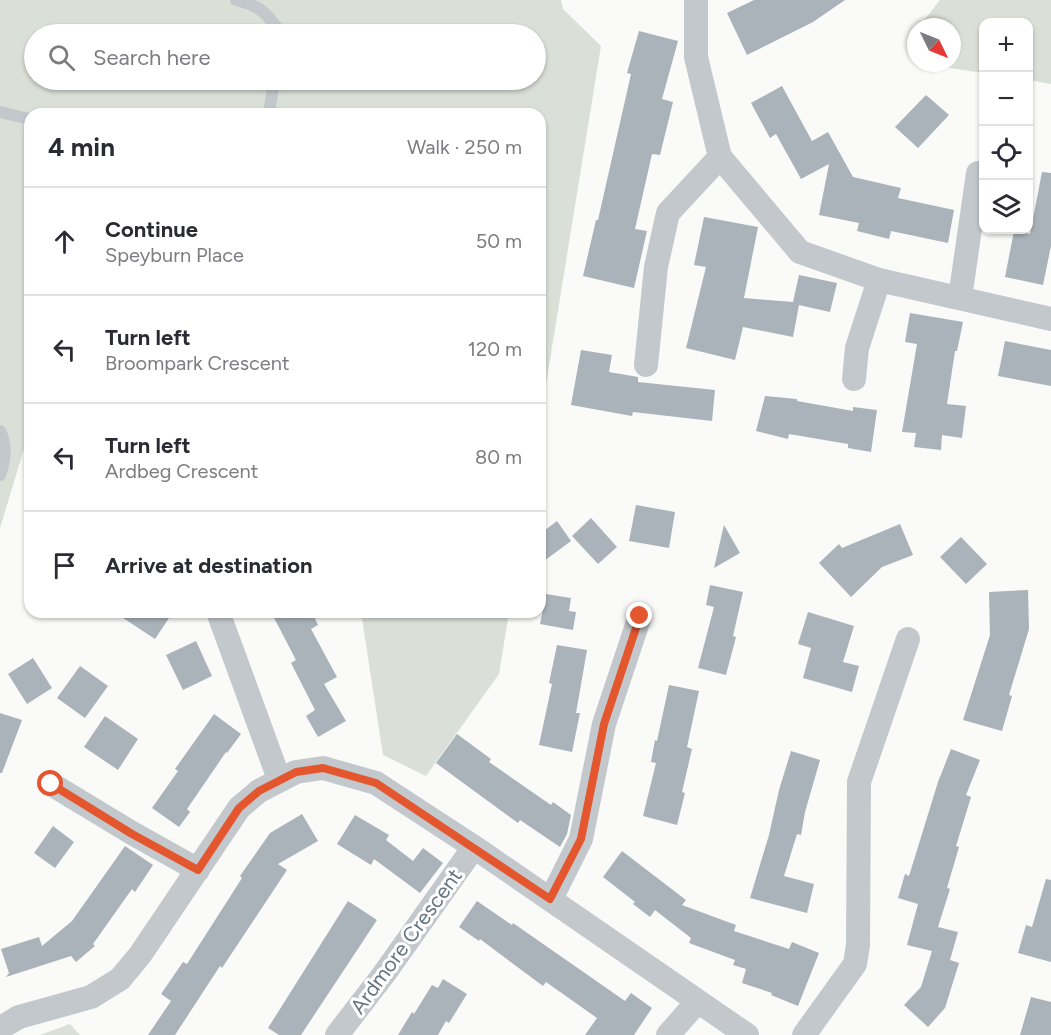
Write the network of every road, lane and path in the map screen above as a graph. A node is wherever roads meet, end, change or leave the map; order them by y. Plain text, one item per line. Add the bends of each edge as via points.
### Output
1 (236, 0) edge
2 (696, 0) edge
3 (274, 24) edge
4 (273, 90) edge
5 (270, 108) edge
6 (0, 112) edge
7 (24, 118) edge
8 (720, 158) junction
9 (978, 173) dead end
10 (879, 279) junction
11 (960, 298) junction
12 (1051, 319) edge
13 (646, 365) dead end
14 (854, 379) dead end
15 (0, 431) edge
16 (0, 475) edge
17 (640, 616) dead end
18 (220, 618) edge
19 (908, 639) dead end
20 (279, 779) junction
21 (51, 784) dead end
22 (474, 847) junction
23 (198, 870) junction
24 (550, 899) junction
25 (698, 1001) junction
26 (0, 1028) edge
27 (337, 1035) edge
28 (668, 1035) edge
29 (747, 1035) edge
30 (804, 1035) edge

1 - 3 lane via 254,4
2 - 8 street via 696,57
4 - 5 lane
6 - 7 lane
8 - 10 street via 800,252
8 - 13 street via 668,213 656,267
9 - 11 street
10 - 11 street
10 - 14 street via 857,348
11 - 12 street
15 - 16 lane via 4,439
17 - 24 street via 604,724 581,839
18 - 20 street
19 - 30 street via 859,782 855,964
20 - 22 street via 323,768 376,783
20 - 23 street via 239,808
21 - 23 street
22 - 24 street
22 - 27 street, Ardmore Crescent
23 - 26 street via 120,979 91,997 20,1017
24 - 25 street
25 - 28 street
25 - 29 street

